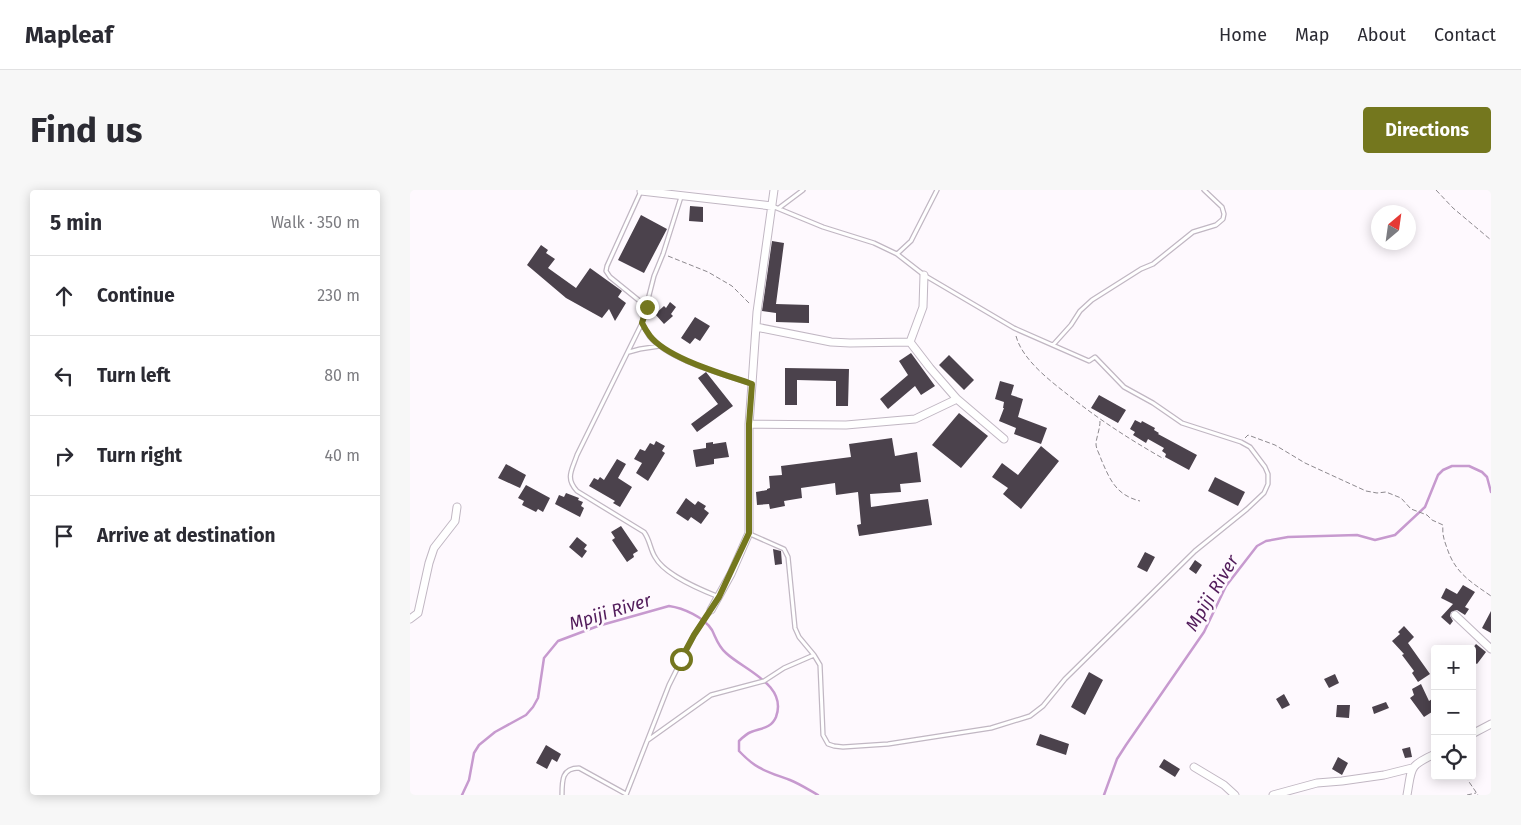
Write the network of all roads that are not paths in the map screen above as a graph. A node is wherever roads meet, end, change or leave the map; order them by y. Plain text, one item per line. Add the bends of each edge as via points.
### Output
1 (774, 190) edge
2 (803, 190) edge
3 (937, 190) edge
4 (1204, 190) edge
5 (641, 191) edge
6 (682, 195) junction
7 (776, 207) junction
8 (897, 254) junction
9 (924, 275) junction
10 (647, 307) junction
11 (642, 323) junction
12 (756, 327) junction
13 (910, 342) junction
14 (1053, 345) junction
15 (660, 346) junction
16 (629, 352) junction
17 (752, 384) junction
18 (957, 399) junction
19 (749, 424) junction
20 (1004, 439) dead end
21 (457, 507) dead end
22 (749, 533) junction
23 (719, 597) junction
24 (711, 610) joint
25 (1455, 615) dead end
26 (410, 619) edge
27 (1491, 649) edge
28 (814, 655) junction
29 (1491, 724) edge
30 (1476, 732) edge
31 (648, 740) junction
32 (1431, 756) edge
33 (1194, 767) dead end
34 (1412, 768) junction
35 (626, 794) edge
36 (562, 795) edge
37 (1235, 795) edge
38 (1275, 795) edge
39 (1407, 795) edge

1 - 7 street
2 - 7 lane
3 - 8 lane via 910,241
4 - 14 lane via 1222,207 1223,219 1216,225 1193,232 1153,264 1092,300
5 - 6 street
5 - 10 lane via 606,271
6 - 7 street
6 - 10 lane via 654,276
7 - 8 lane
7 - 12 street
8 - 9 lane
9 - 13 street via 923,307
9 - 14 lane via 1014,328
10 - 11 lane
11 - 15 lane
11 - 16 lane
12 - 13 street via 831,342
12 - 17 street
13 - 18 street
14 - 28 lane via 1089,361 1095,357 1124,387 1182,423 1250,447 1268,474 1264,493 1195,551 1065,679 1044,706 1030,716 990,728 932,738 834,746 828,744 823,735 820,665
15 - 16 lane
15 - 17 lane via 685,360
16 - 23 lane via 578,455 570,476 571,485 644,532 660,564
17 - 19 street
18 - 19 street via 915,419 846,425
18 - 20 street
19 - 22 street
21 - 26 street via 455,521 434,548 418,612
22 - 23 street
22 - 28 lane via 784,549 788,557 795,628
23 - 24 street
24 - 31 lane via 694,635 669,685
25 - 27 street
28 - 31 lane via 764,681 711,695
29 - 30 street
31 - 35 lane
32 - 34 street
33 - 37 street
34 - 38 street via 1384,775 1317,782
34 - 39 street
35 - 36 lane via 579,768 572,768 564,776

